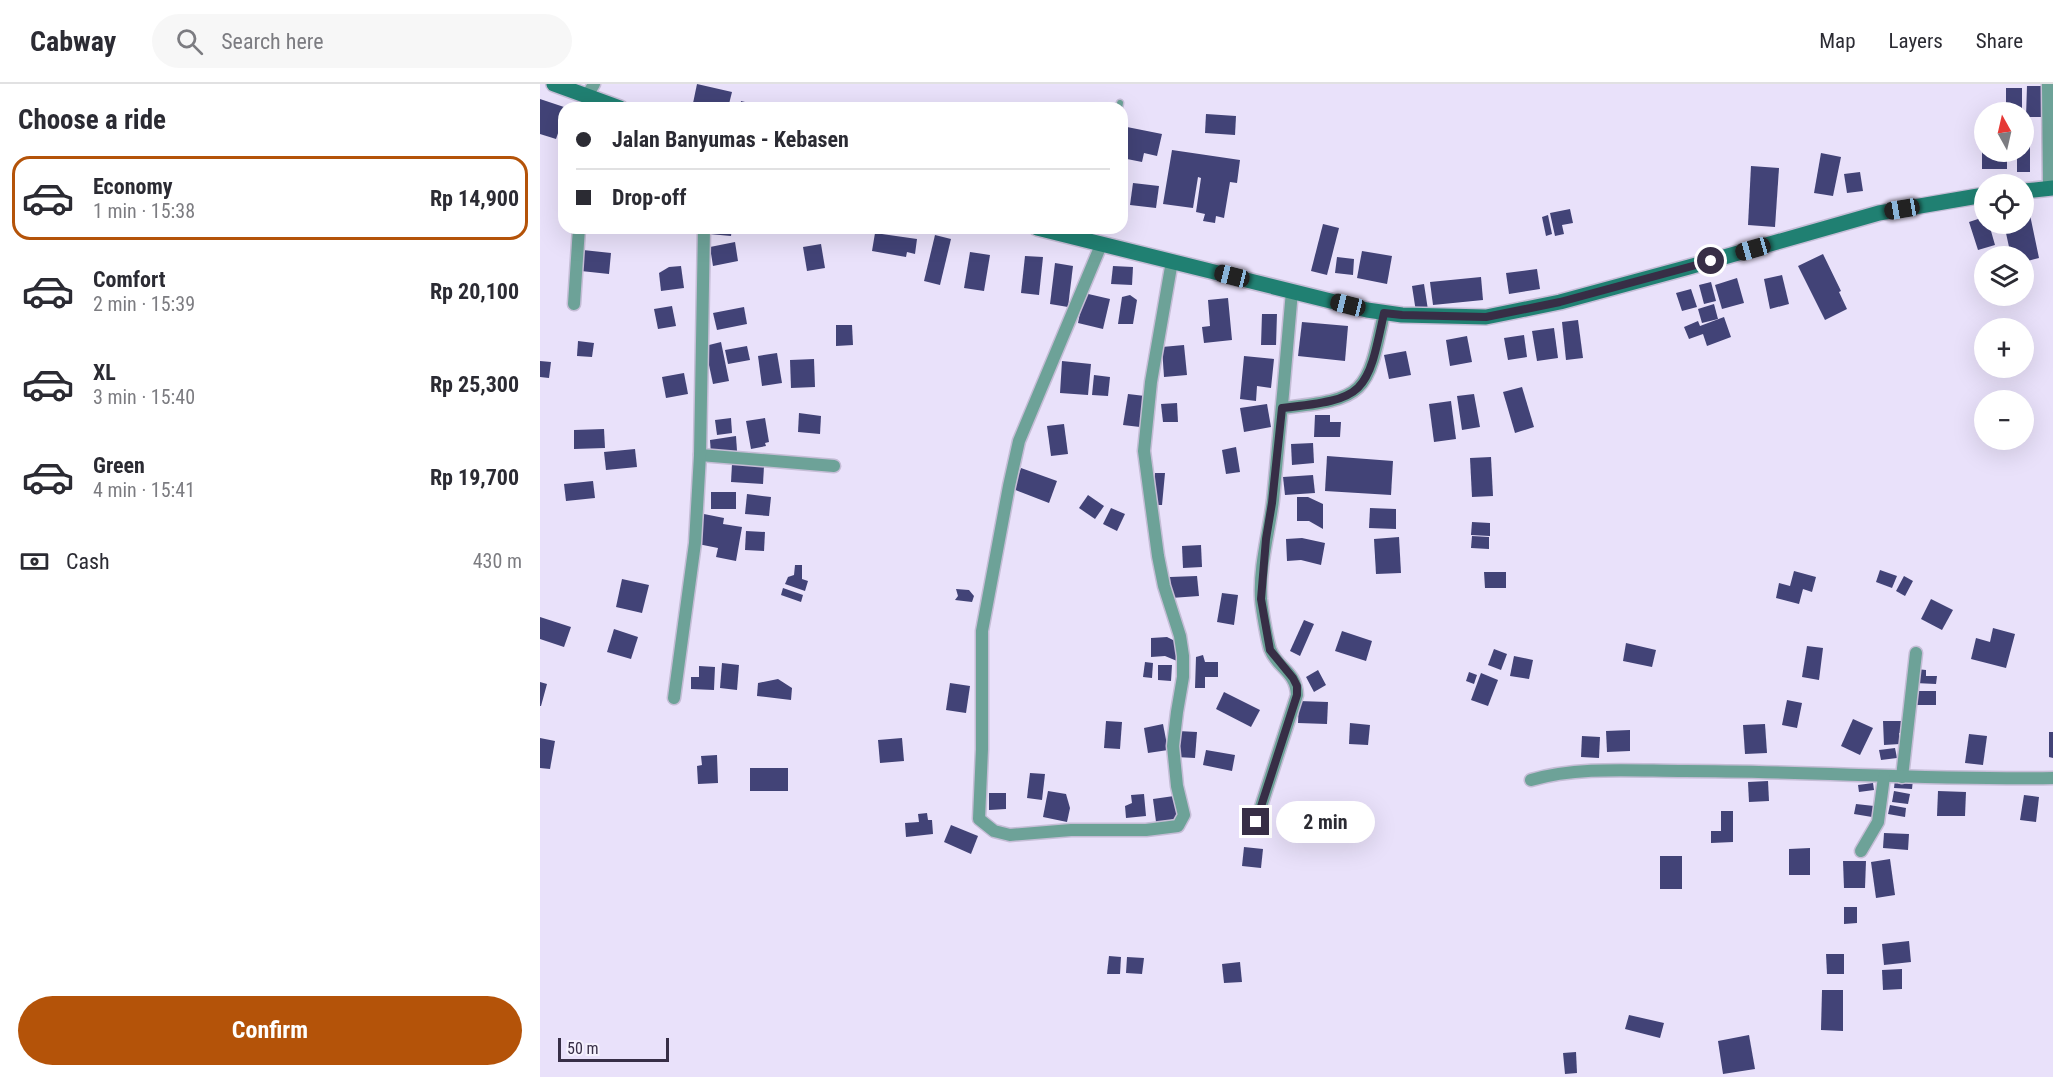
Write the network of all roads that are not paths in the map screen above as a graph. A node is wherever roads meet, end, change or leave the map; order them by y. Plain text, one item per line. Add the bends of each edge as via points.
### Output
1 (554, 84) edge
2 (2048, 85) edge
3 (590, 90) edge
4 (610, 102) edge
5 (2051, 189) edge
6 (2034, 190) edge
7 (1974, 197) edge
8 (579, 234) edge
9 (704, 234) edge
10 (1063, 234) edge
11 (1094, 241) junction
12 (1172, 261) junction
13 (1292, 291) junction
14 (574, 304) dead end
15 (1384, 313) junction
16 (1282, 408) junction
17 (700, 455) junction
18 (834, 466) dead end
19 (1916, 653) dead end
20 (674, 698) dead end
21 (1884, 777) junction
22 (1902, 777) junction
23 (2053, 778) edge
24 (1531, 780) dead end
25 (1256, 822) dead end
26 (1861, 851) dead end

1 - 3 main road
2 - 5 street
3 - 4 main road
5 - 6 main road
7 - 15 main road via 1880,213 1571,299 1486,317
8 - 14 street
9 - 17 street
10 - 11 main road
11 - 12 main road
11 - 12 street via 1020,441 982,632 979,819 994,831 1010,835 1146,830 1178,826 1183,819 1173,746 1183,656 1158,556 1144,451 1151,382
12 - 13 main road
13 - 15 main road
13 - 16 street
15 - 16 street via 1372,366 1359,388 1327,403
16 - 25 street via 1261,599 1270,650 1293,678 1297,695
17 - 18 street
17 - 20 street via 694,543
19 - 22 street
21 - 22 street
21 - 24 street via 1583,771
21 - 26 street via 1878,822
22 - 23 street

